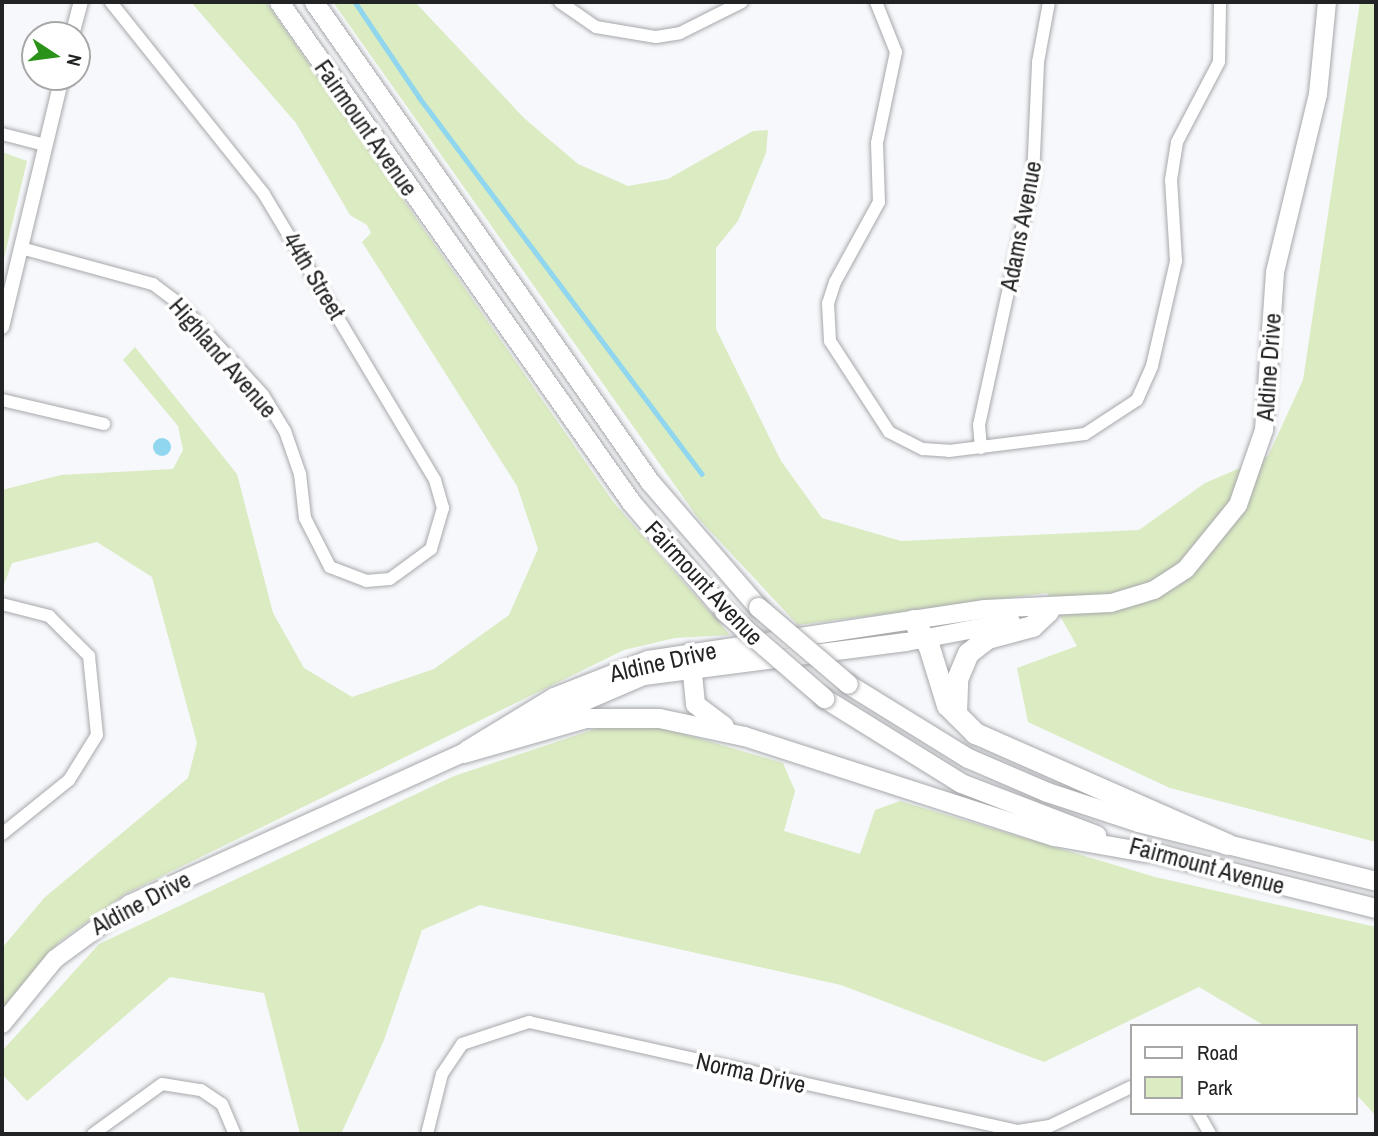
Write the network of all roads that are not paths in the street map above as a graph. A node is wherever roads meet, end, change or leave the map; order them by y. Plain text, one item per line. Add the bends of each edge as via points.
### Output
1 (81, 2) edge
2 (111, 2) edge
3 (279, 2) edge
4 (314, 2) edge
5 (560, 2) edge
6 (742, 2) edge
7 (876, 2) edge
8 (1049, 2) edge
9 (1220, 2) edge
10 (1327, 2) edge
11 (76, 21) edge
12 (58, 91) edge
13 (2, 134) edge
14 (45, 145) junction
15 (21, 248) junction
16 (2, 327) edge
17 (2, 400) edge
18 (104, 424) dead end
19 (981, 448) junction
20 (407, 571) joint
21 (2, 604) edge
22 (1048, 611) junction
23 (918, 629) junction
24 (690, 660) junction
25 (956, 714) junction
26 (744, 736) junction
27 (463, 753) junction
28 (2, 834) edge
29 (1227, 844) junction
30 (1145, 852) junction
31 (1376, 881) edge
32 (1376, 908) edge
33 (2, 1024) edge
34 (1130, 1087) edge
35 (1199, 1115) edge
36 (93, 1134) edge
37 (235, 1134) edge
38 (427, 1134) edge
39 (1210, 1134) edge

1 - 11 street
2 - 20 street, 44th Street via 264,194 435,480 443,508 438,536
3 - 30 main road, Fairmount Avenue, bridge via 631,502 724,611 824,698 961,783
4 - 29 main road, Fairmount Avenue, bridge via 650,482 758,607 848,684 968,758 1047,792
5 - 6 street via 596,27 656,37 680,33
7 - 19 street via 896,52 877,143 878,202 835,282 828,303 830,341 889,432 923,449
8 - 19 street, Adams Avenue via 1038,62 1033,178 979,425
9 - 19 street via 1219,62 1177,142 1171,180 1176,261 1152,366 1137,400 1085,434
10 - 22 main road, Aldine Drive via 1318,94 1275,272 1264,430 1238,505 1214,543 1154,590
12 - 14 street
13 - 14 street
14 - 15 street
15 - 16 street
15 - 20 street, Highland Avenue via 153,284 180,304 262,395 285,431 300,474 304,518 330,567 366,581
17 - 18 street
21 - 28 street via 49,616 89,656 97,735 69,780
22 - 23 main road, Aldine Drive
22 - 25 highway via 1032,626 987,638 968,653 957,679
23 - 24 main road, Aldine Drive
23 - 25 highway via 943,698
24 - 26 main road via 701,712
24 - 27 main road, Aldine Drive via 596,677 510,720
25 - 29 highway via 986,740
26 - 27 main road via 612,714
26 - 30 main road via 1054,836
27 - 33 main road, Aldine Drive via 130,904 55,959
29 - 31 main road, Fairmount Avenue
30 - 32 main road, Fairmount Avenue
34 - 38 street, Norma Drive via 1050,1126 1018,1131 528,1021 463,1044 442,1074
35 - 39 street
36 - 37 street via 162,1084 201,1090 222,1104

